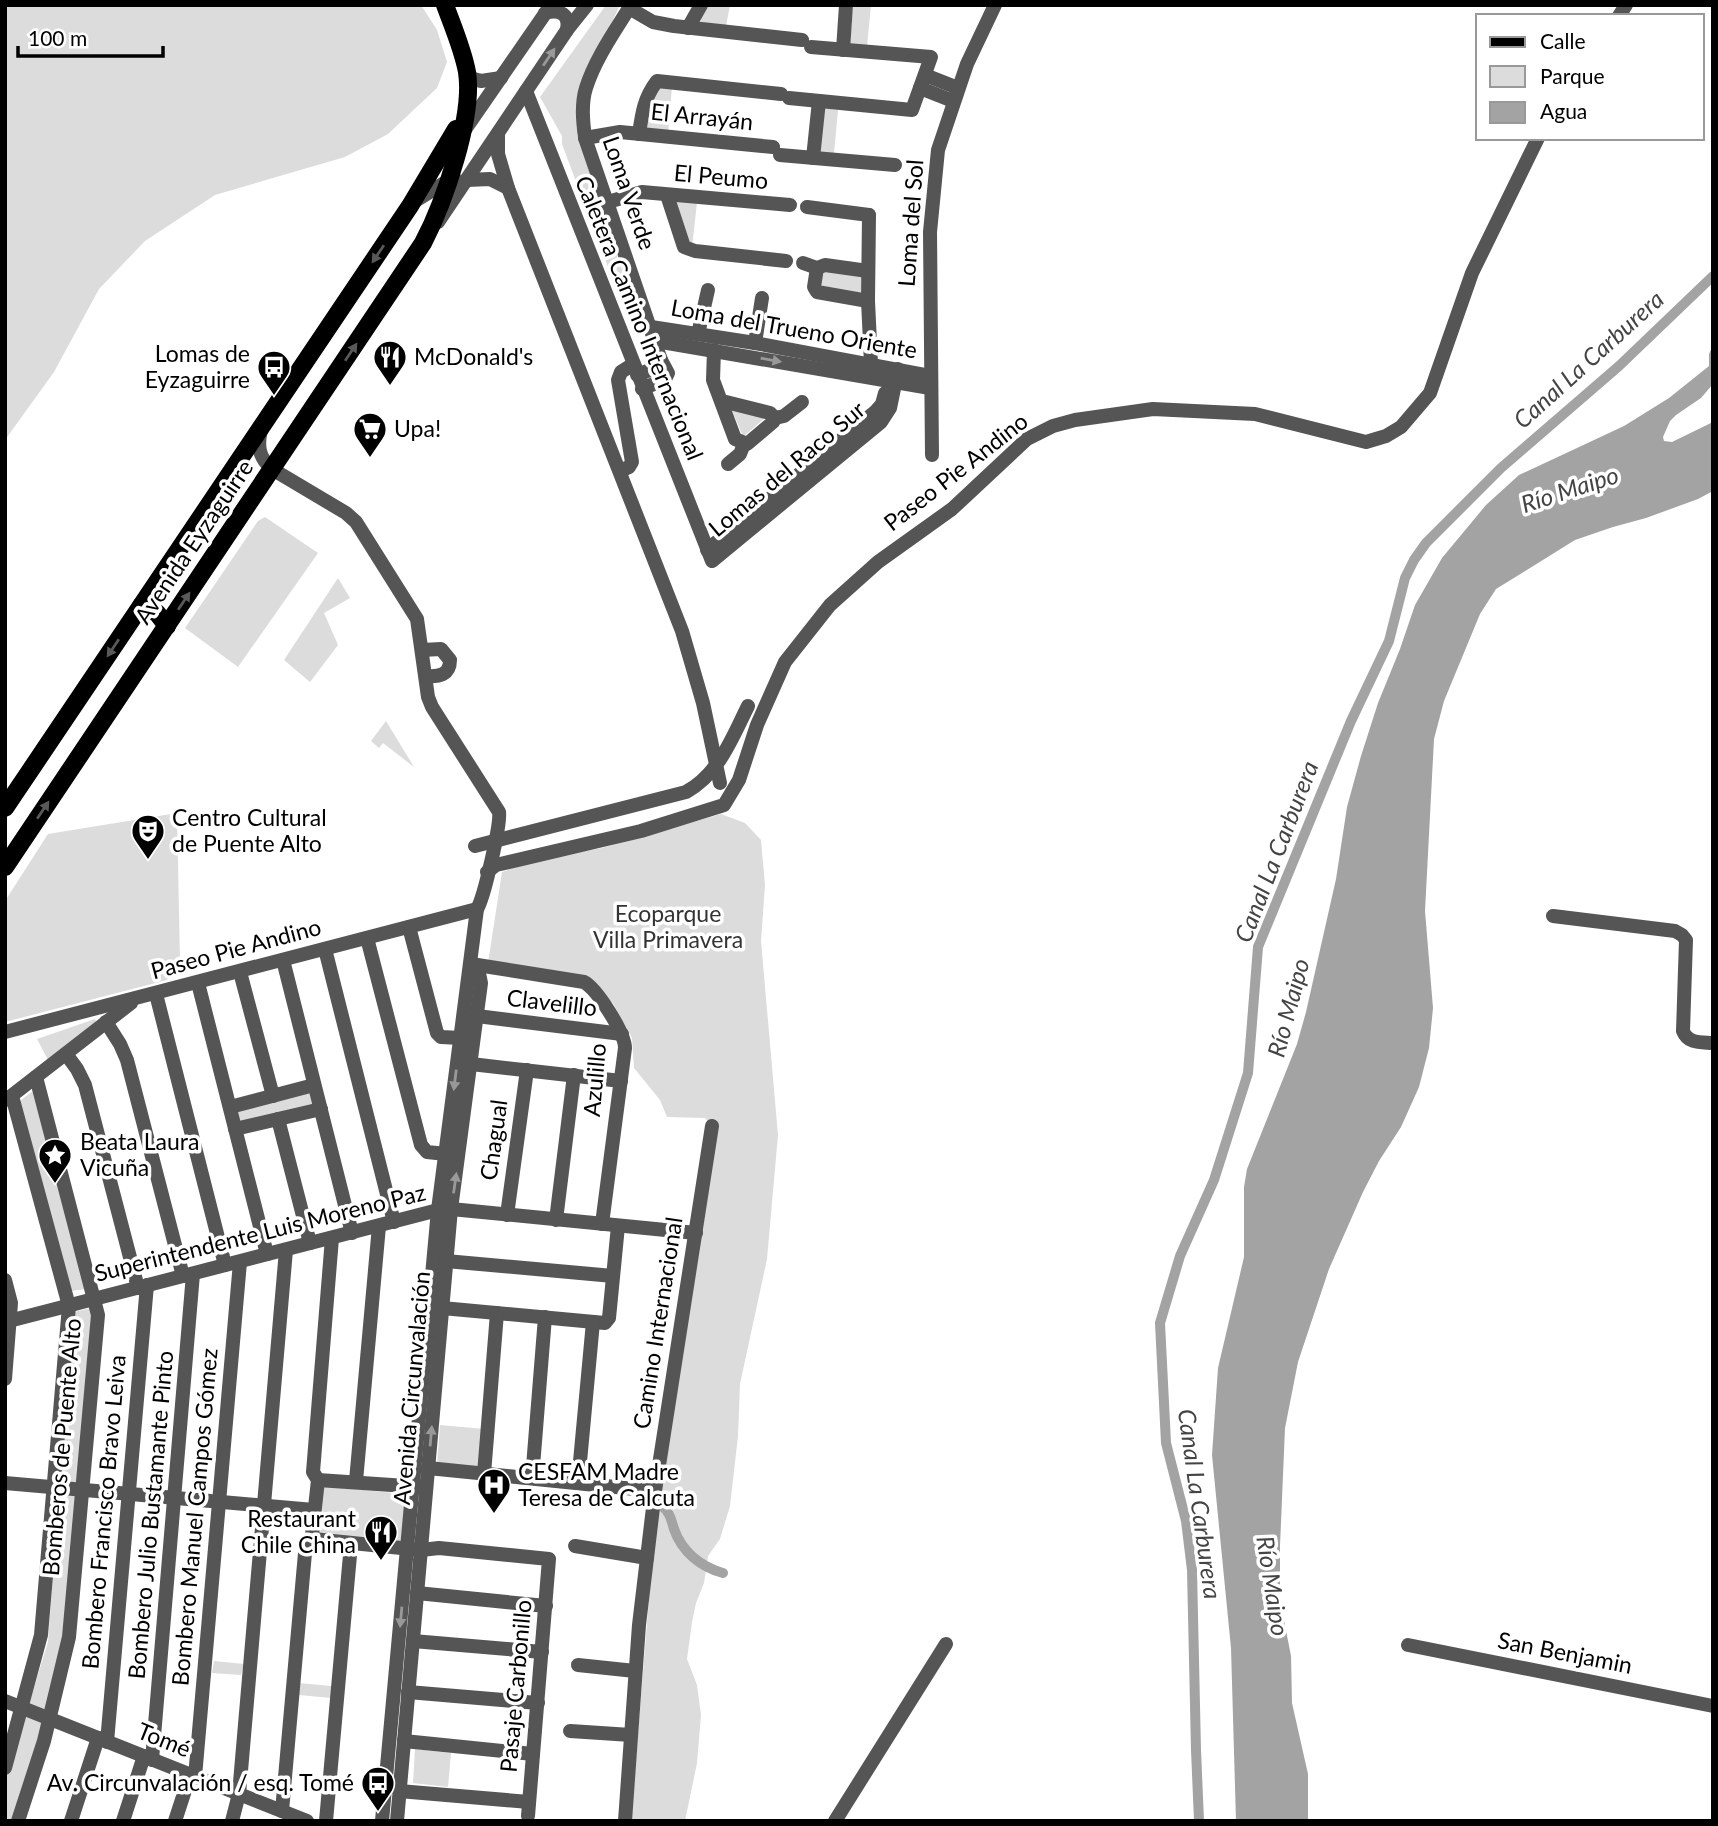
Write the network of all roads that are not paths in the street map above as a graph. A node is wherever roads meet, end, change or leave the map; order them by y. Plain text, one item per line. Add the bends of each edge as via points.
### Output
1 (445, 5) edge
2 (587, 5) edge
3 (701, 5) edge
4 (846, 5) edge
5 (995, 5) edge
6 (630, 7) edge
7 (548, 9) edge
8 (688, 28) junction
9 (567, 30) junction
10 (843, 50) junction
11 (467, 74) junction
12 (501, 78) junction
13 (922, 82) junction
14 (526, 91) junction
15 (955, 94) junction
16 (819, 101) junction
17 (466, 103) junction
18 (639, 134) junction
19 (498, 135) junction
20 (460, 136) junction
21 (585, 138) junction
22 (1537, 140) edge
23 (813, 158) junction
24 (895, 165) dead end
25 (458, 180) junction
26 (509, 188) junction
27 (667, 195) junction
28 (608, 202) junction
29 (790, 205) dead end
30 (410, 206) junction
31 (807, 207) dead end
32 (786, 261) dead end
33 (868, 271) junction
34 (708, 290) dead end
35 (762, 298) dead end
36 (346, 301) junction
37 (868, 301) junction
38 (373, 320) junction
39 (653, 334) junction
40 (698, 334) junction
41 (755, 343) junction
42 (734, 347) junction
43 (714, 351) junction
44 (661, 360) junction
45 (871, 364) junction
46 (635, 370) junction
47 (892, 374) junction
48 (930, 382) junction
49 (642, 389) junction
50 (722, 401) junction
51 (802, 402) dead end
52 (775, 418) junction
53 (261, 429) junction
54 (744, 444) junction
55 (288, 445) junction
56 (932, 455) dead end
57 (728, 464) dead end
58 (272, 469) junction
59 (620, 471) junction
60 (297, 482) junction
61 (141, 606) junction
62 (167, 626) junction
63 (422, 650) junction
64 (426, 676) junction
65 (748, 706) dead end
66 (710, 734) junction
67 (732, 736) junction
68 (717, 765) junction
69 (720, 783) dead end
70 (5, 808) edge
71 (496, 841) junction
72 (475, 846) dead end
73 (5, 867) edge
74 (487, 872) junction
75 (477, 909) junction
76 (1553, 916) dead end
77 (410, 927) junction
78 (367, 938) junction
79 (325, 949) junction
80 (283, 961) junction
81 (471, 964) junction
82 (240, 972) junction
83 (198, 983) junction
84 (156, 994) junction
85 (135, 999) junction
86 (477, 1016) junction
87 (106, 1022) junction
88 (5, 1032) edge
89 (622, 1034) junction
90 (461, 1038) junction
91 (1713, 1043) edge
92 (66, 1054) junction
93 (471, 1064) junction
94 (527, 1070) junction
95 (574, 1075) junction
96 (36, 1077) junction
97 (621, 1081) junction
98 (314, 1085) junction
99 (273, 1096) junction
100 (9, 1098) edge
101 (230, 1107) junction
102 (321, 1109) junction
103 (278, 1119) junction
104 (712, 1126) dead end
105 (235, 1129) junction
106 (446, 1154) junction
107 (445, 1210) junction
108 (507, 1215) junction
109 (556, 1220) junction
110 (394, 1222) junction
111 (602, 1224) junction
112 (379, 1226) junction
113 (618, 1226) junction
114 (352, 1233) junction
115 (696, 1233) junction
116 (332, 1238) junction
117 (310, 1243) junction
118 (286, 1250) junction
119 (267, 1254) junction
120 (446, 1261) junction
121 (233, 1263) junction
122 (188, 1275) junction
123 (613, 1276) junction
124 (5, 1280) edge
125 (143, 1287) junction
126 (93, 1299) junction
127 (69, 1306) junction
128 (442, 1308) junction
129 (497, 1313) junction
130 (545, 1317) junction
131 (8, 1322) edge
132 (600, 1322) junction
133 (5, 1380) edge
134 (428, 1468) junction
135 (484, 1474) junction
136 (532, 1479) junction
137 (318, 1480) junction
138 (356, 1481) junction
139 (5, 1483) edge
140 (578, 1483) junction
141 (53, 1487) junction
142 (419, 1487) junction
143 (82, 1489) junction
144 (655, 1491) junction
145 (129, 1493) junction
146 (174, 1497) junction
147 (219, 1501) junction
148 (264, 1505) junction
149 (314, 1510) junction
150 (313, 1539) junction
151 (351, 1544) junction
152 (575, 1546) dead end
153 (414, 1550) junction
154 (647, 1558) junction
155 (417, 1593) junction
156 (546, 1606) junction
157 (413, 1641) junction
158 (946, 1644) dead end
159 (1408, 1644) dead end
160 (542, 1652) junction
161 (578, 1665) dead end
162 (635, 1671) junction
163 (408, 1692) junction
164 (5, 1701) edge
165 (538, 1703) junction
166 (1713, 1706) edge
167 (23, 1708) junction
168 (50, 1719) junction
169 (570, 1731) dead end
170 (631, 1735) junction
171 (102, 1740) junction
172 (404, 1741) junction
173 (534, 1754) junction
174 (148, 1758) junction
175 (5, 1768) edge
176 (193, 1776) junction
177 (399, 1791) junction
178 (239, 1794) junction
179 (286, 1815) edge
180 (18, 1821) edge
181 (71, 1821) edge
182 (123, 1821) edge
183 (175, 1821) edge
184 (232, 1821) edge
185 (307, 1821) edge
186 (326, 1821) edge
187 (382, 1821) edge
188 (397, 1821) edge
189 (625, 1821) edge
190 (835, 1821) edge

1 - 11 main road, Avenida Eyzaguirre
2 - 9 street, Avenida Eyzaguirre
3 - 8 street
4 - 10 street
5 - 15 street, Loma del Sol
6 - 8 street via 653,22
6 - 21 street, Loma Verde via 586,89
7 - 9 street via 565,14
7 - 12 street, Avenida Eyzaguirre
8 - 10 street
14 -> 9 street, Avenida Eyzaguirre
10 - 13 street via 931,57
11 - 12 street via 488,82
11 - 17 main road, Avenida Eyzaguirre
12 - 20 street, Avenida Eyzaguirre
13 - 15 street
13 - 16 street via 912,110
14 - 19 street, Avenida Eyzaguirre
14 - 46 street, Caletera Camino Internacional
15 - 48 street, Loma del Sol via 938,150 930,232
16 - 18 street via 657,81 643,107
16 - 23 street
17 - 20 main road, Avenida Eyzaguirre
17 - 30 main road, Avenida Eyzaguirre
18 - 21 street, El Arrayán
18 - 23 street, El Arrayán
19 - 25 street, Avenida Eyzaguirre via 482,159
19 - 26 street via 498,154
20 - 25 main road, Avenida Eyzaguirre
21 - 28 street, Loma Verde
22 - 74 street, Paseo Pie Andino via 1472,273 1430,393 1401,427 1366,442 1255,414 1153,409 1053,426 1027,439 952,509 878,562 830,605 785,662 761,715 740,780 724,806 496,865
23 - 24 street, El Arrayán
25 - 26 street via 490,179
25 - 30 street, Avenida Eyzaguirre via 428,191
25 - 38 main road, Avenida Eyzaguirre
26 - 59 street
27 - 28 street, El Peumo via 642,192
27 - 29 street, El Peumo
27 - 32 street via 684,247
28 - 39 street, Loma Verde
30 -> 36 main road, Avenida Eyzaguirre
31 - 33 street via 872,210
33 - 37 street
33 - 37 street via 810,265 817,292
34 - 40 street
35 - 41 street
36 - 38 main road via 364,303
36 - 53 main road, Avenida Eyzaguirre
37 - 45 street
55 -> 38 main road, Avenida Eyzaguirre
39 - 40 street, Loma del Trueno Oriente
39 - 43 street
39 - 44 street, Loma Verde
40 - 42 street, Loma del Trueno Oriente
41 - 42 street, Loma del Trueno Oriente
41 - 45 street, Loma del Trueno Oriente
42 - 43 street
42 -> 47 street
43 - 50 street via 713,380
44 - 46 street via 658,366
44 - 49 street via 667,377
45 - 47 street, Loma del Trueno Oriente
46 - 49 street, Caletera Camino Internacional
46 - 59 street via 621,372 618,380 632,462
47 - 48 street
47 - 49 street, Caletera Camino Internacional via 882,404 868,425 710,555
48 - 56 street, Loma del Sol
50 - 52 street
50 - 54 street via 735,439
51 - 52 street
52 - 54 street via 771,426
53 - 58 street via 261,456
53 - 61 main road, Avenida Eyzaguirre
54 - 57 street
55 - 58 main road, Avenida Eyzaguirre
55 - 60 street via 288,466
58 - 60 street, Avenida Circunvalación
62 -> 58 main road, Avenida Eyzaguirre
59 - 66 street via 682,631
60 - 63 street, Avenida Circunvalación via 356,522 413,611
61 - 62 main road via 157,612
61 -> 70 main road, Avenida Eyzaguirre
73 -> 62 main road, Avenida Eyzaguirre
63 - 64 street, Avenida Circunvalación
63 - 64 street via 441,649 450,660 442,675
64 - 71 street, Avenida Circunvalación via 432,707 499,812
65 - 67 street
66 - 67 street
66 - 68 street
67 - 68 street
68 - 69 street
68 - 71 street via 679,795
71 - 72 street
71 - 74 street, Avenida Circunvalación
74 - 75 street, Avenida Circunvalación
75 - 77 street, Paseo Pie Andino
75 - 81 street, Avenida Circunvalación
76 - 91 street via 1682,935 1686,940 1685,1037
77 - 78 street, Paseo Pie Andino
77 - 90 street via 437,1033
78 - 79 street, Paseo Pie Andino
78 - 106 street via 421,1145 427,1152
79 - 80 street, Paseo Pie Andino
79 - 110 street
80 - 82 street, Paseo Pie Andino
80 - 98 street
81 - 86 street, Avenida Circunvalación via 481,976
81 - 89 street, Azulillo via 584,982
81 - 90 street, Avenida Circunvalación
82 - 83 street, Paseo Pie Andino
82 - 99 street
83 - 84 street, Paseo Pie Andino
83 - 101 street
84 - 85 street, Paseo Pie Andino
84 - 121 street, Bombero Manuel Campos Gómez
85 - 87 street
85 - 88 street, Paseo Pie Andino
86 - 89 street, Clavelillo
86 - 93 street, Avenida Circunvalación
87 - 92 street
87 - 122 street, Bombero Julio Bustamante Pinto via 125,1055
89 - 97 street, Azulillo
90 -> 106 street, Avenida Circunvalación
92 - 96 street
92 - 125 street, Bombero Francisco Bravo Leiva via 85,1085
93 - 94 street
107 -> 93 street, Avenida Circunvalación
94 - 95 street
94 - 108 street, Chagual
95 - 97 street
95 - 109 street
96 - 100 street
96 - 126 street, Bomberos de Puente Alto
97 - 111 street, Azulillo
98 - 99 street
98 - 102 street
99 - 101 street
100 - 127 street
101 - 105 street
102 - 103 street
102 - 114 street
103 - 105 street
103 - 117 street
104 - 115 street, Camino Internacional
105 - 119 street
106 - 107 street, Avenida Circunvalación
107 - 108 street, Superintendente Luis Moreno Paz
107 - 110 street, Superintendente Luis Moreno Paz
107 - 120 street, Avenida Circunvalación
107 - 142 street, Avenida Circunvalación
108 - 109 street, Superintendente Luis Moreno Paz
109 - 111 street, Superintendente Luis Moreno Paz
110 - 112 street, Superintendente Luis Moreno Paz
111 - 113 street, Superintendente Luis Moreno Paz
112 - 114 street, Superintendente Luis Moreno Paz
112 - 138 street
113 - 115 street, Superintendente Luis Moreno Paz
113 - 123 street
114 - 116 street, Superintendente Luis Moreno Paz
115 - 144 street, Camino Internacional
116 - 117 street, Superintendente Luis Moreno Paz
116 - 137 street via 313,1472
117 - 118 street, Superintendente Luis Moreno Paz
118 - 119 street, Superintendente Luis Moreno Paz
118 - 148 street
119 - 121 street, Superintendente Luis Moreno Paz
120 - 123 street
120 - 128 street, Avenida Circunvalación
121 - 122 street, Superintendente Luis Moreno Paz
121 - 147 street, Bombero Manuel Campos Gómez
122 - 125 street, Superintendente Luis Moreno Paz
122 - 146 street, Bombero Julio Bustamante Pinto via 193,1293
123 - 132 street
124 - 131 street via 11,1303
125 - 126 street, Superintendente Luis Moreno Paz
125 - 145 street, Bombero Francisco Bravo Leiva
126 - 127 street, Superintendente Luis Moreno Paz
126 - 143 street, Bomberos de Puente Alto via 98,1315
127 - 131 street, Superintendente Luis Moreno Paz
127 - 141 street
128 - 129 street
134 -> 128 street, Avenida Circunvalación
129 - 130 street
129 - 135 street
130 - 132 street
130 - 136 street
131 - 133 street
132 - 140 street
134 - 135 street
134 - 142 street, Avenida Circunvalación
135 - 136 street
136 - 140 street
137 - 138 street
137 - 149 street
138 - 142 street
139 - 141 street
140 - 144 street
141 - 143 street
141 - 167 street via 41,1635
142 - 153 street, Avenida Circunvalación
143 - 145 street
143 - 168 street, Bomberos de Puente Alto via 69,1637
144 - 154 street, Camino Internacional
145 - 146 street
145 - 171 street, Bombero Francisco Bravo Leiva
146 - 147 street
146 - 174 street, Bombero Julio Bustamante Pinto
147 - 148 street
147 - 176 street, Bombero Manuel Campos Gómez
148 - 149 street
148 - 178 street
149 - 150 street
150 - 151 street
150 - 179 street via 305,1553
151 - 153 street
151 - 186 street
152 - 154 street
153 - 155 street, Avenida Circunvalación
153 - 156 street, Pasaje Carbonillo via 439,1548 548,1559
153 -> 187 street, Avenida Circunvalación
154 - 162 street, Camino Internacional
155 - 156 street
155 - 157 street, Avenida Circunvalación
156 - 160 street, Pasaje Carbonillo
157 - 160 street
157 - 163 street, Avenida Circunvalación
158 - 190 street
159 - 166 street, San Benjamin
160 - 165 street, Pasaje Carbonillo
161 - 162 street
162 - 170 street, Camino Internacional
163 - 165 street
163 - 172 street, Avenida Circunvalación
164 - 167 street, Tomé
165 - 173 street, Pasaje Carbonillo
167 - 168 street, Tomé
167 - 175 street
168 - 171 street, Tomé
168 - 180 street, Bomberos de Puente Alto
169 - 170 street
170 - 189 street, Camino Internacional
171 - 174 street, Tomé
171 - 181 street, Bombero Francisco Bravo Leiva
172 - 173 street
172 - 177 street, Avenida Circunvalación
173 - 177 street, Pasaje Carbonillo via 529,1809
174 - 176 street, Tomé
174 - 182 street, Bombero Julio Bustamante Pinto
176 - 178 street, Tomé
176 - 183 street, Bombero Manuel Campos Gómez
177 - 188 street, Avenida Circunvalación
178 - 179 street, Tomé
178 - 184 street
179 - 185 street, Tomé

